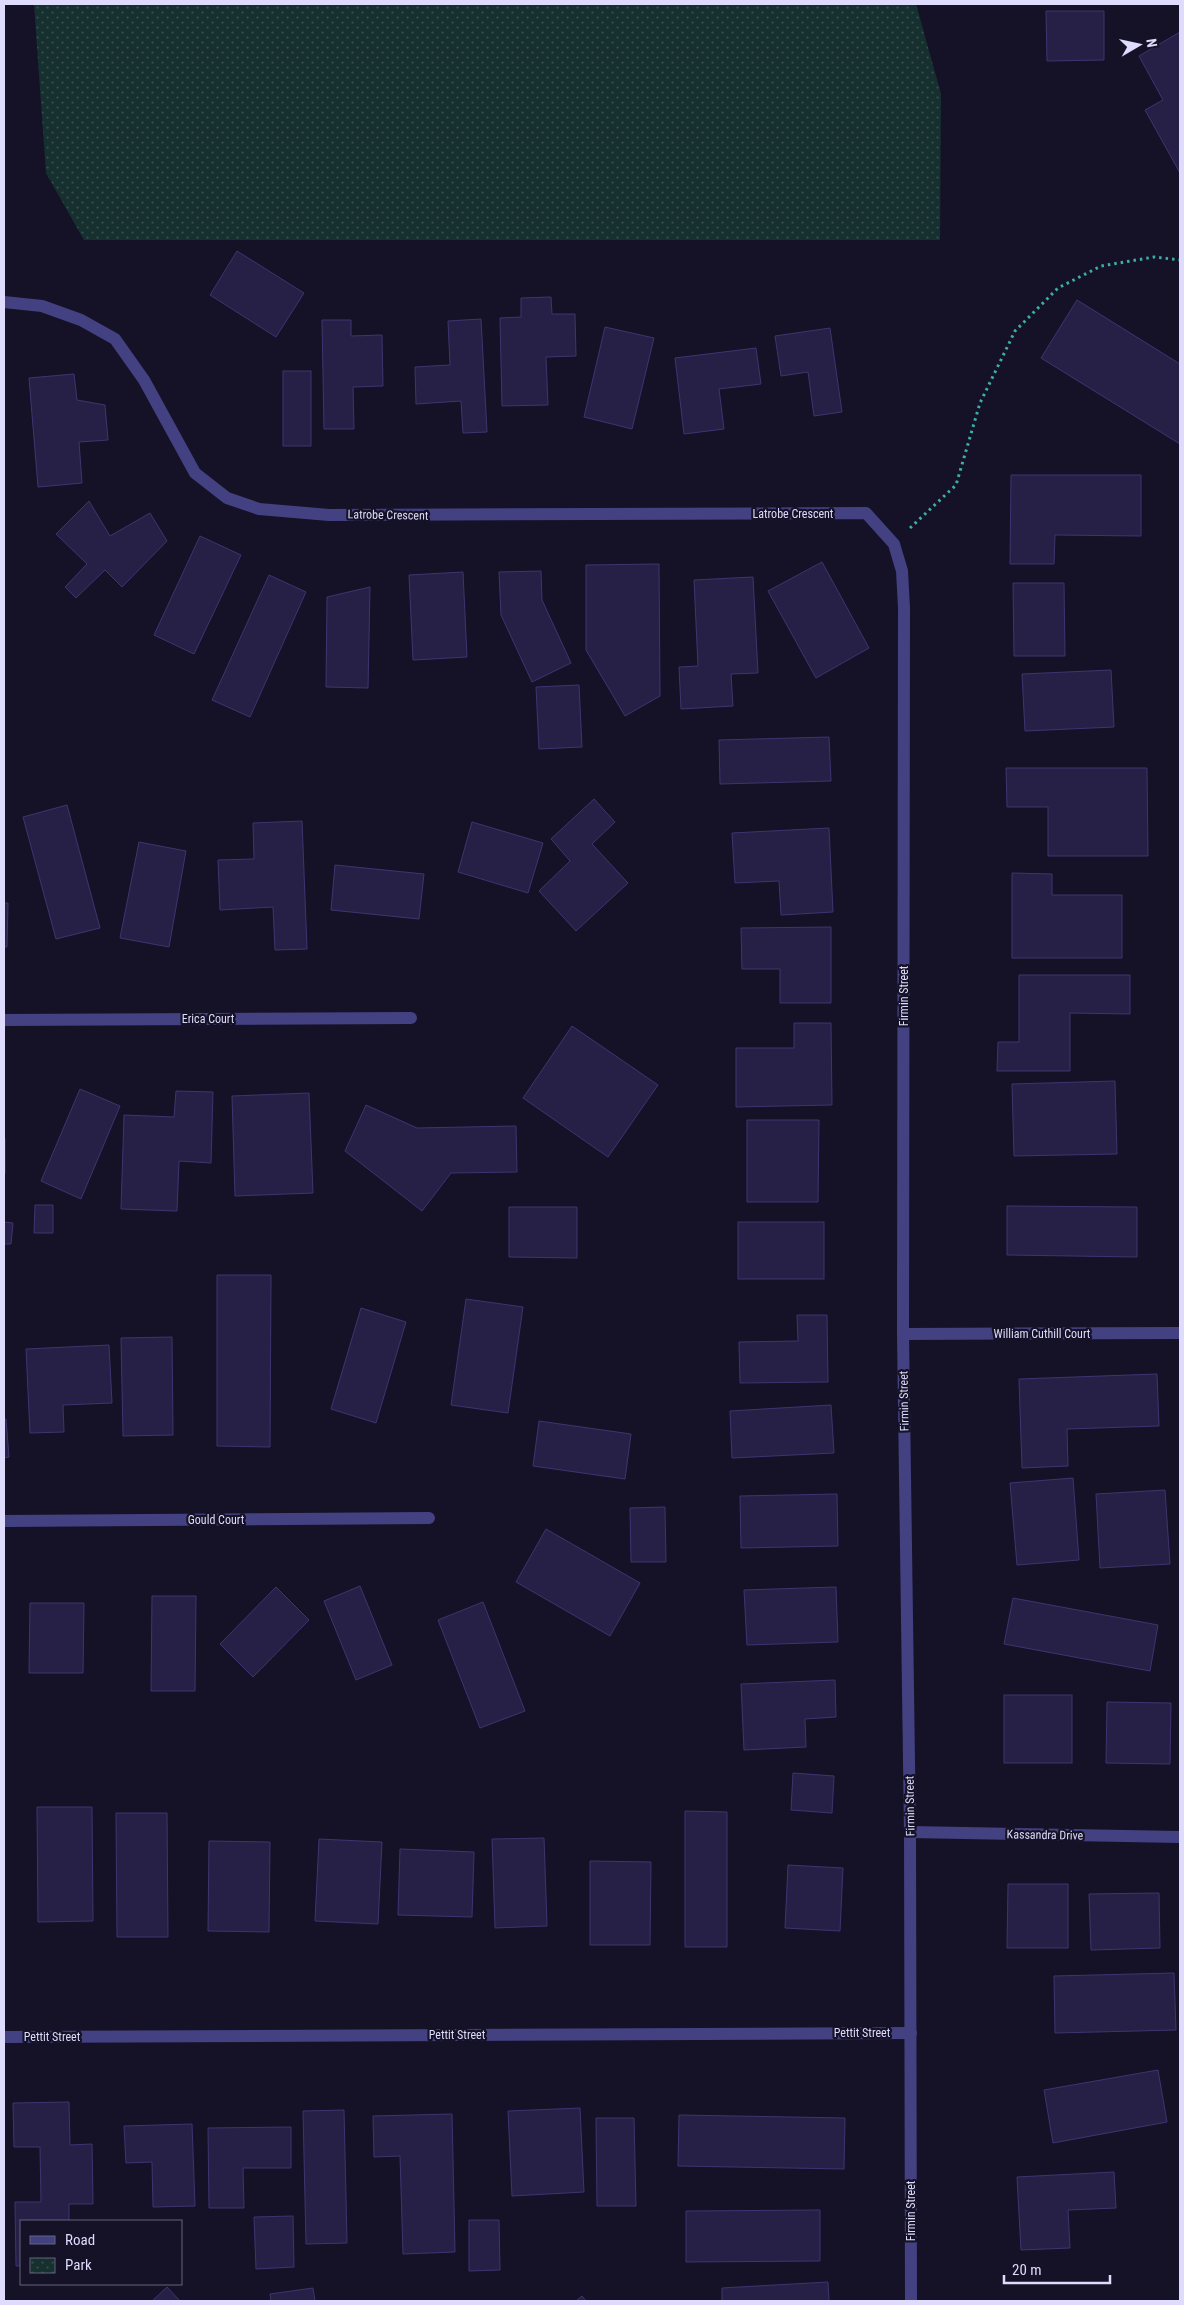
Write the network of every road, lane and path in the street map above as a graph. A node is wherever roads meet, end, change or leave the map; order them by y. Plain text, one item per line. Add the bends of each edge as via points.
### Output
1 (1180, 260) edge
2 (4, 302) edge
3 (866, 513) joint
4 (894, 544) junction
5 (411, 1018) dead end
6 (4, 1020) edge
7 (1180, 1333) edge
8 (903, 1334) junction
9 (429, 1518) dead end
10 (4, 1521) edge
11 (910, 1832) junction
12 (1180, 1837) edge
13 (911, 2033) junction
14 (4, 2037) edge
15 (911, 2301) edge

1 - 4 path via 1154,258 1101,266 1058,288 1015,331 980,403 956,485
2 - 3 street, Latrobe Crescent via 42,306 82,320 115,339 144,380 195,473 227,498 259,509 329,515
3 - 4 street, Firmin Street
4 - 8 street, Firmin Street via 902,571 904,608
5 - 6 street, Erica Court
7 - 8 street, William Cuthill Court
8 - 11 street, Firmin Street
9 - 10 street, Gould Court
11 - 12 street, Kassandra Drive
11 - 13 street, Firmin Street
13 - 14 street, Pettit Street
13 - 15 street, Firmin Street

